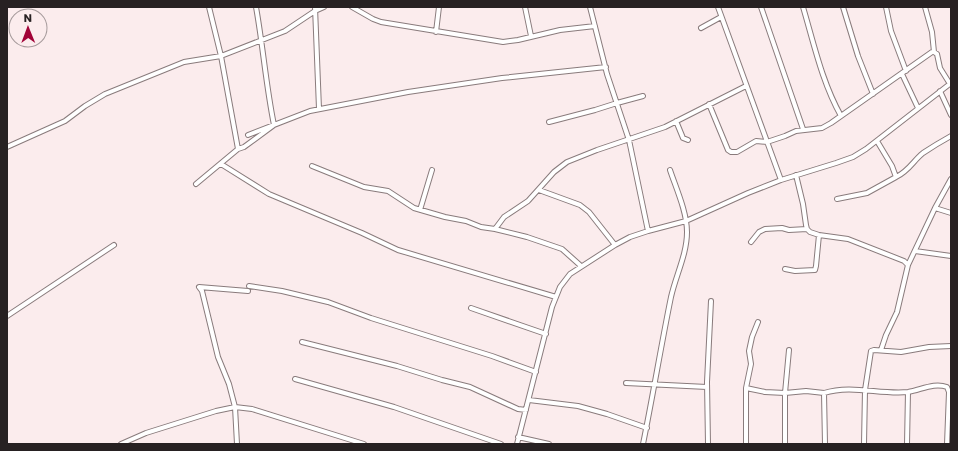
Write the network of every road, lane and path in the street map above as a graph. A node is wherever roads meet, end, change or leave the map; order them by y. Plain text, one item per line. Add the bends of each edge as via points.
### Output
1 (209, 7) edge
2 (256, 7) edge
3 (324, 7) edge
4 (352, 7) edge
5 (439, 7) edge
6 (524, 7) edge
7 (590, 7) edge
8 (718, 7) edge
9 (761, 7) edge
10 (803, 7) edge
11 (843, 7) edge
12 (886, 7) edge
13 (925, 7) edge
14 (315, 9) edge
15 (721, 18) junction
16 (595, 26) junction
17 (701, 28) dead end
18 (436, 32) junction
19 (531, 36) junction
20 (262, 40) junction
21 (934, 52) junction
22 (221, 56) junction
23 (606, 68) junction
24 (904, 72) junction
25 (950, 83) edge
26 (746, 86) junction
27 (940, 91) junction
28 (873, 94) junction
29 (644, 96) dead end
30 (617, 103) junction
31 (709, 104) junction
32 (918, 108) junction
33 (319, 109) junction
34 (951, 115) edge
35 (841, 116) junction
36 (676, 121) junction
37 (549, 122) dead end
38 (803, 129) junction
39 (248, 135) dead end
40 (951, 136) edge
41 (629, 140) junction
42 (688, 140) dead end
43 (877, 141) junction
44 (767, 142) junction
45 (7, 147) edge
46 (238, 149) junction
47 (221, 164) junction
48 (312, 166) dead end
49 (432, 170) dead end
50 (670, 170) dead end
51 (796, 175) junction
52 (896, 176) junction
53 (951, 179) edge
54 (781, 180) junction
55 (196, 184) dead end
56 (539, 190) junction
57 (837, 199) dead end
58 (935, 208) junction
59 (420, 210) junction
60 (951, 213) edge
61 (686, 221) junction
62 (494, 229) junction
63 (807, 229) junction
64 (648, 231) junction
65 (820, 234) junction
66 (751, 242) dead end
67 (114, 245) dead end
68 (615, 245) junction
69 (915, 251) junction
70 (951, 256) edge
71 (908, 265) junction
72 (581, 266) junction
73 (785, 269) dead end
74 (556, 296) junction
75 (711, 301) dead end
76 (471, 308) dead end
77 (7, 316) edge
78 (758, 322) dead end
79 (546, 334) junction
80 (302, 342) dead end
81 (951, 346) edge
82 (789, 350) dead end
83 (881, 350) junction
84 (536, 372) junction
85 (295, 379) dead end
86 (626, 383) dead end
87 (655, 384) junction
88 (707, 387) junction
89 (746, 388) junction
90 (865, 390) junction
91 (908, 392) junction
92 (785, 393) junction
93 (824, 393) junction
94 (529, 400) junction
95 (235, 407) junction
96 (526, 410) junction
97 (647, 428) junction
98 (518, 437) junction
99 (122, 444) edge
100 (237, 444) edge
101 (364, 444) edge
102 (501, 444) edge
103 (517, 444) edge
104 (549, 444) edge
105 (643, 444) edge
106 (708, 444) edge
107 (746, 444) edge
108 (786, 444) edge
109 (825, 444) edge
110 (864, 444) edge
111 (908, 444) edge
112 (947, 444) edge

1 - 22 street
2 - 20 street
3 - 14 street
4 - 18 street via 381,22
5 - 18 street
6 - 19 street
7 - 16 street
8 - 15 street
9 - 38 street
10 - 35 street via 826,84
11 - 28 street
12 - 24 street
13 - 21 street
14 - 20 street via 285,31
14 - 33 street
15 - 17 street
15 - 26 street
16 - 19 street
16 - 23 street
18 - 19 street via 503,42
20 - 22 street
20 - 46 street via 274,125
21 - 24 street
21 - 25 street via 937,54 940,68
22 - 45 street via 184,62 105,94 65,121
22 - 46 street
23 - 30 street
23 - 33 street via 502,78
24 - 28 street
24 - 32 street
25 - 27 street
26 - 31 street
26 - 44 street
27 - 32 street
27 - 34 street
28 - 35 street
29 - 30 street
30 - 37 street
30 - 41 street
31 - 36 street
31 - 44 street via 731,152 737,152 756,141
32 - 43 street
33 - 39 street
35 - 38 street via 822,128
36 - 41 street
36 - 42 street via 682,138
38 - 44 street
40 - 52 street via 924,153 912,166
41 - 56 street via 567,162 554,172
41 - 64 street
43 - 51 street via 853,157
43 - 52 street
44 - 54 street
46 - 47 street
47 - 55 street
47 - 74 street via 269,194 398,250
48 - 59 street via 364,187 388,191 410,207
49 - 59 street
50 - 61 street
51 - 54 street
51 - 63 street
52 - 57 street via 867,194
53 - 58 street
54 - 61 street
56 - 62 street via 504,217
56 - 68 street via 589,212
58 - 60 street
58 - 69 street
59 - 62 street
61 - 64 street
61 - 87 street via 684,251 673,291
62 - 72 street via 527,237 562,250
63 - 65 street
63 - 66 street via 765,229
64 - 68 street
65 - 71 street via 848,239 904,261
65 - 73 street via 815,270
67 - 77 street
68 - 72 street
69 - 70 street
69 - 71 street
71 - 83 street via 897,312
72 - 74 street via 566,279
74 - 79 street
75 - 88 street
76 - 79 street
78 - 89 street via 749,351 751,364
79 - 84 street
80 - 96 street via 470,387 518,409
81 - 83 street via 929,346 901,352
82 - 92 street
83 - 90 street via 870,353
84 - 94 street
84 - 95 street via 328,302 282,291 199,287
85 - 102 street via 394,407
86 - 87 street
87 - 88 street
87 - 97 street
88 - 106 street
89 - 92 street
89 - 107 street
90 - 91 street
90 - 93 street via 847,389
90 - 110 street
91 - 111 street
91 - 112 street via 938,385 949,389
92 - 93 street
92 - 108 street
93 - 109 street
94 - 96 street
94 - 97 street via 578,406
95 - 99 street via 146,433
95 - 100 street
95 - 101 street via 252,409
96 - 98 street
97 - 105 street
98 - 103 street
98 - 104 street

